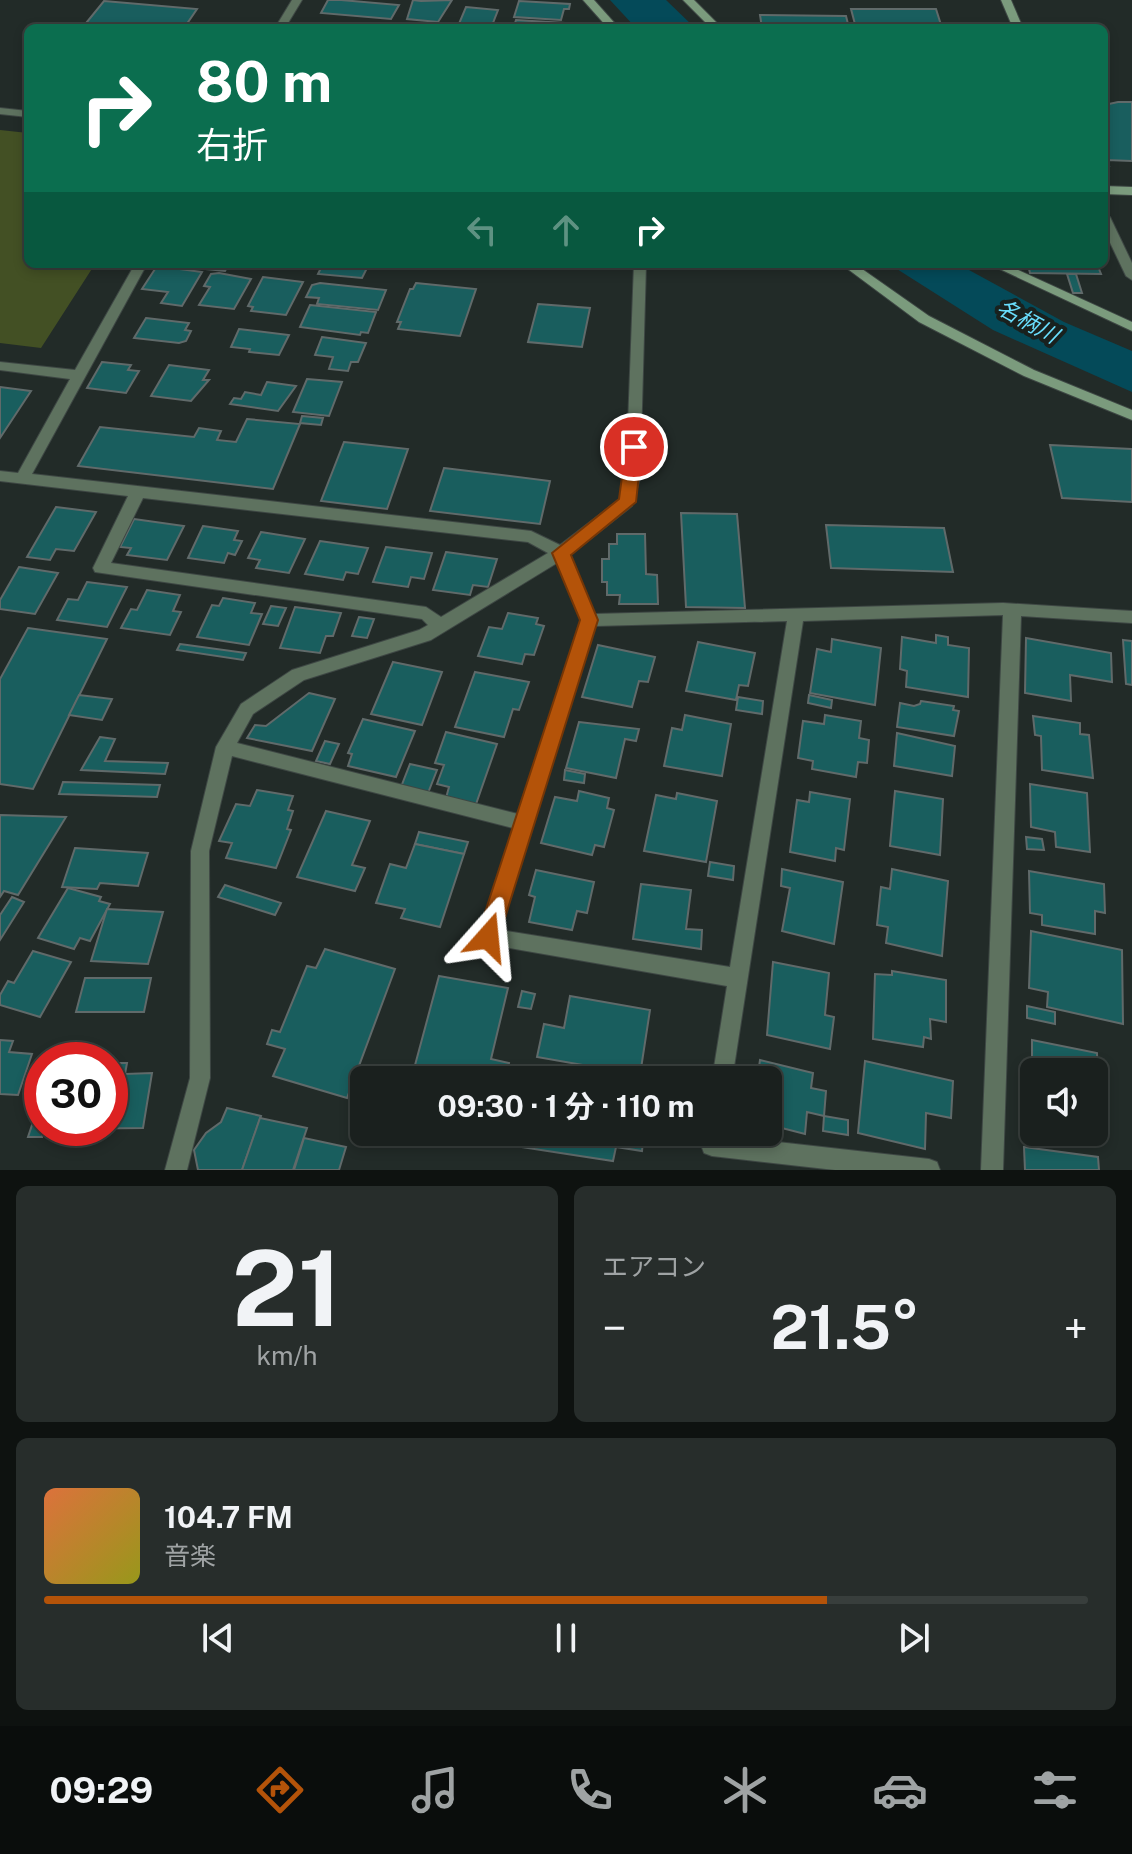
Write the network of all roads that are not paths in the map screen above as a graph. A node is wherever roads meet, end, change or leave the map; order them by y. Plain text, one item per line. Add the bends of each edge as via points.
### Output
1 (297, 0) edge
2 (588, 0) edge
3 (688, 0) edge
4 (1006, 0) edge
5 (282, 24) edge
6 (610, 24) edge
7 (713, 24) edge
8 (1016, 24) edge
9 (0, 111) edge
10 (24, 114) edge
11 (1108, 190) edge
12 (1132, 191) edge
13 (1108, 225) edge
14 (139, 268) edge
15 (640, 268) edge
16 (853, 268) edge
17 (1004, 268) edge
18 (1132, 276) edge
19 (1132, 327) edge
20 (0, 366) edge
21 (79, 375) junction
22 (1132, 415) edge
23 (0, 476) edge
24 (22, 479) junction
25 (138, 492) junction
26 (561, 553) junction
27 (1013, 610) junction
28 (796, 614) junction
29 (1132, 617) edge
30 (589, 620) junction
31 (440, 626) junction
32 (225, 747) junction
33 (524, 823) junction
34 (738, 978) junction
35 (724, 1066) edge
36 (721, 1146) edge
37 (176, 1170) edge
38 (929, 1170) edge
39 (992, 1170) edge

1 - 5 street
2 - 6 street
3 - 7 street
4 - 8 street
9 - 10 street
11 - 12 street
13 - 18 street
14 - 21 street
15 - 26 street via 633,478 627,502
16 - 22 street via 924,319 1029,373
17 - 19 street
20 - 21 street
21 - 24 street
23 - 24 street
24 - 25 street
25 - 26 street via 531,537
25 - 31 street via 101,568 426,613
26 - 30 street
26 - 31 street
27 - 28 street
27 - 29 street
27 - 39 street
28 - 30 street
28 - 34 street
30 - 33 street
31 - 32 street via 298,675 247,709
32 - 33 street
32 - 37 street via 200,851 200,1078
33 - 34 street via 488,937
34 - 35 street
36 - 38 street

